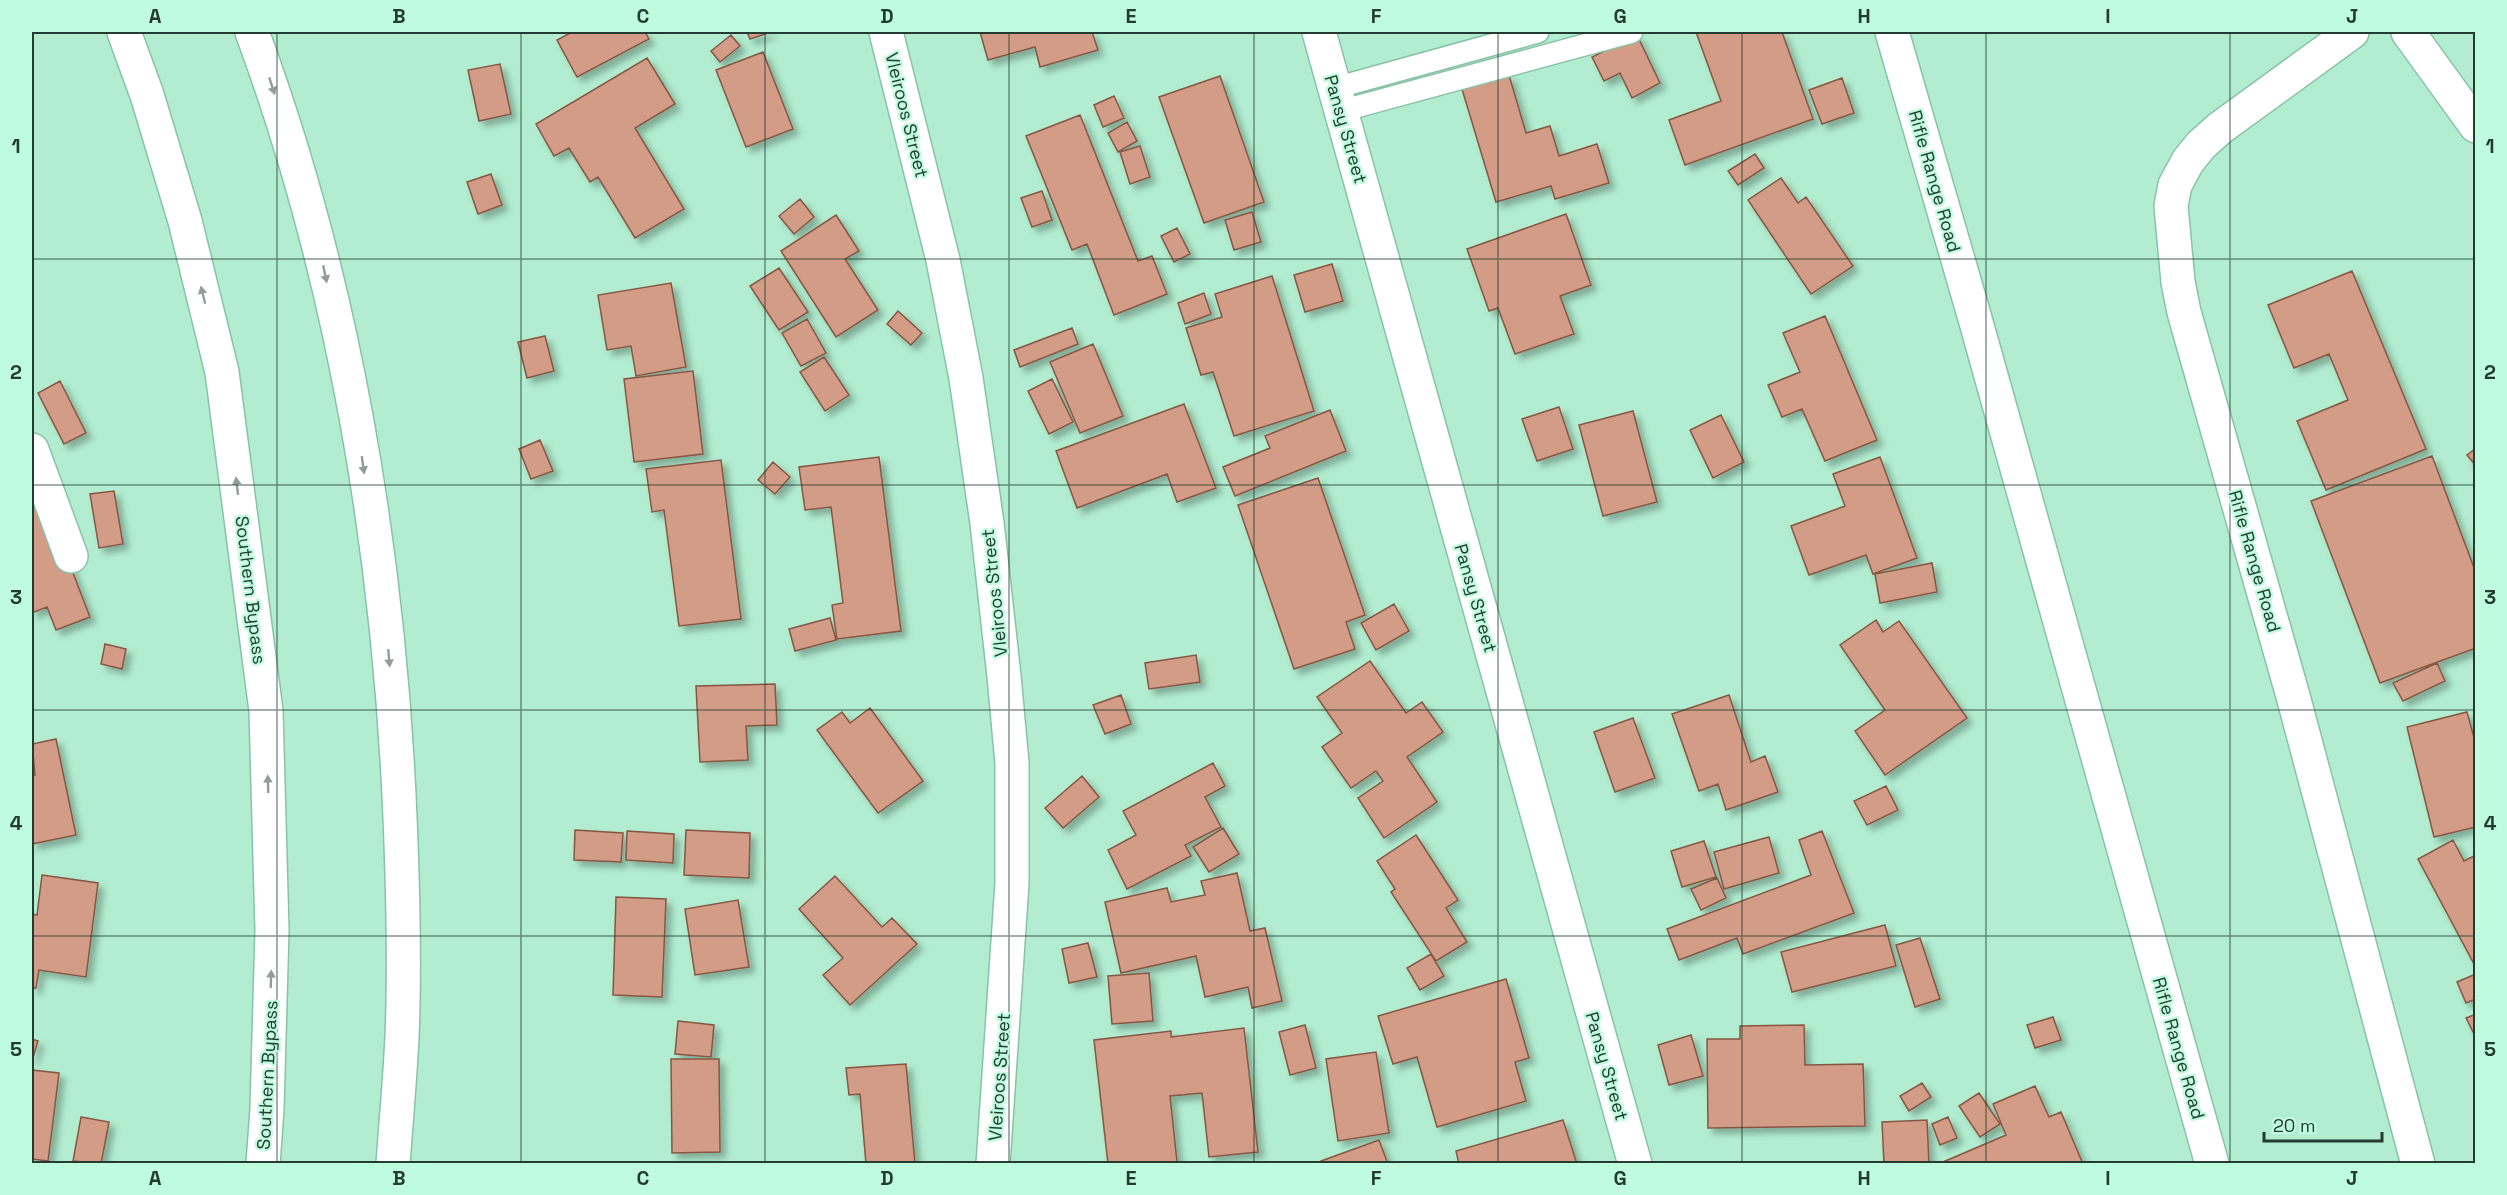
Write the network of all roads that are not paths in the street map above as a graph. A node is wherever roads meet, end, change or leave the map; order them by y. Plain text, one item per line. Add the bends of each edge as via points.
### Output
1 (124, 32) edge
2 (252, 32) edge
3 (886, 32) edge
4 (1319, 32) edge
5 (1538, 32) edge
6 (1632, 32) edge
7 (1892, 32) edge
8 (2352, 32) edge
9 (2408, 32) edge
10 (1338, 99) junction
11 (2475, 126) edge
12 (33, 457) edge
13 (71, 556) dead end
14 (262, 1164) edge
15 (393, 1164) edge
16 (993, 1164) edge
17 (1635, 1164) edge
18 (2212, 1164) edge
19 (2418, 1164) edge

14 -> 1 main road, Southern Bypass via 272,930 266,711 222,372 185,221
2 -> 15 main road via 320,252 358,427 385,614 398,759 403,891 402,1035
3 - 16 main road, Vleiroos Street via 943,260 966,378 1005,687 1012,764 1012,883
4 - 10 main road, Pansy Street
5 - 10 lane
6 - 10 lane
7 - 18 main road, Rifle Range Road
8 - 19 main road, Rifle Range Road via 2201,145 2175,184 2171,206 2173,243 2184,312 2293,696
9 - 11 main road
10 - 17 main road, Pansy Street
12 - 13 main road

